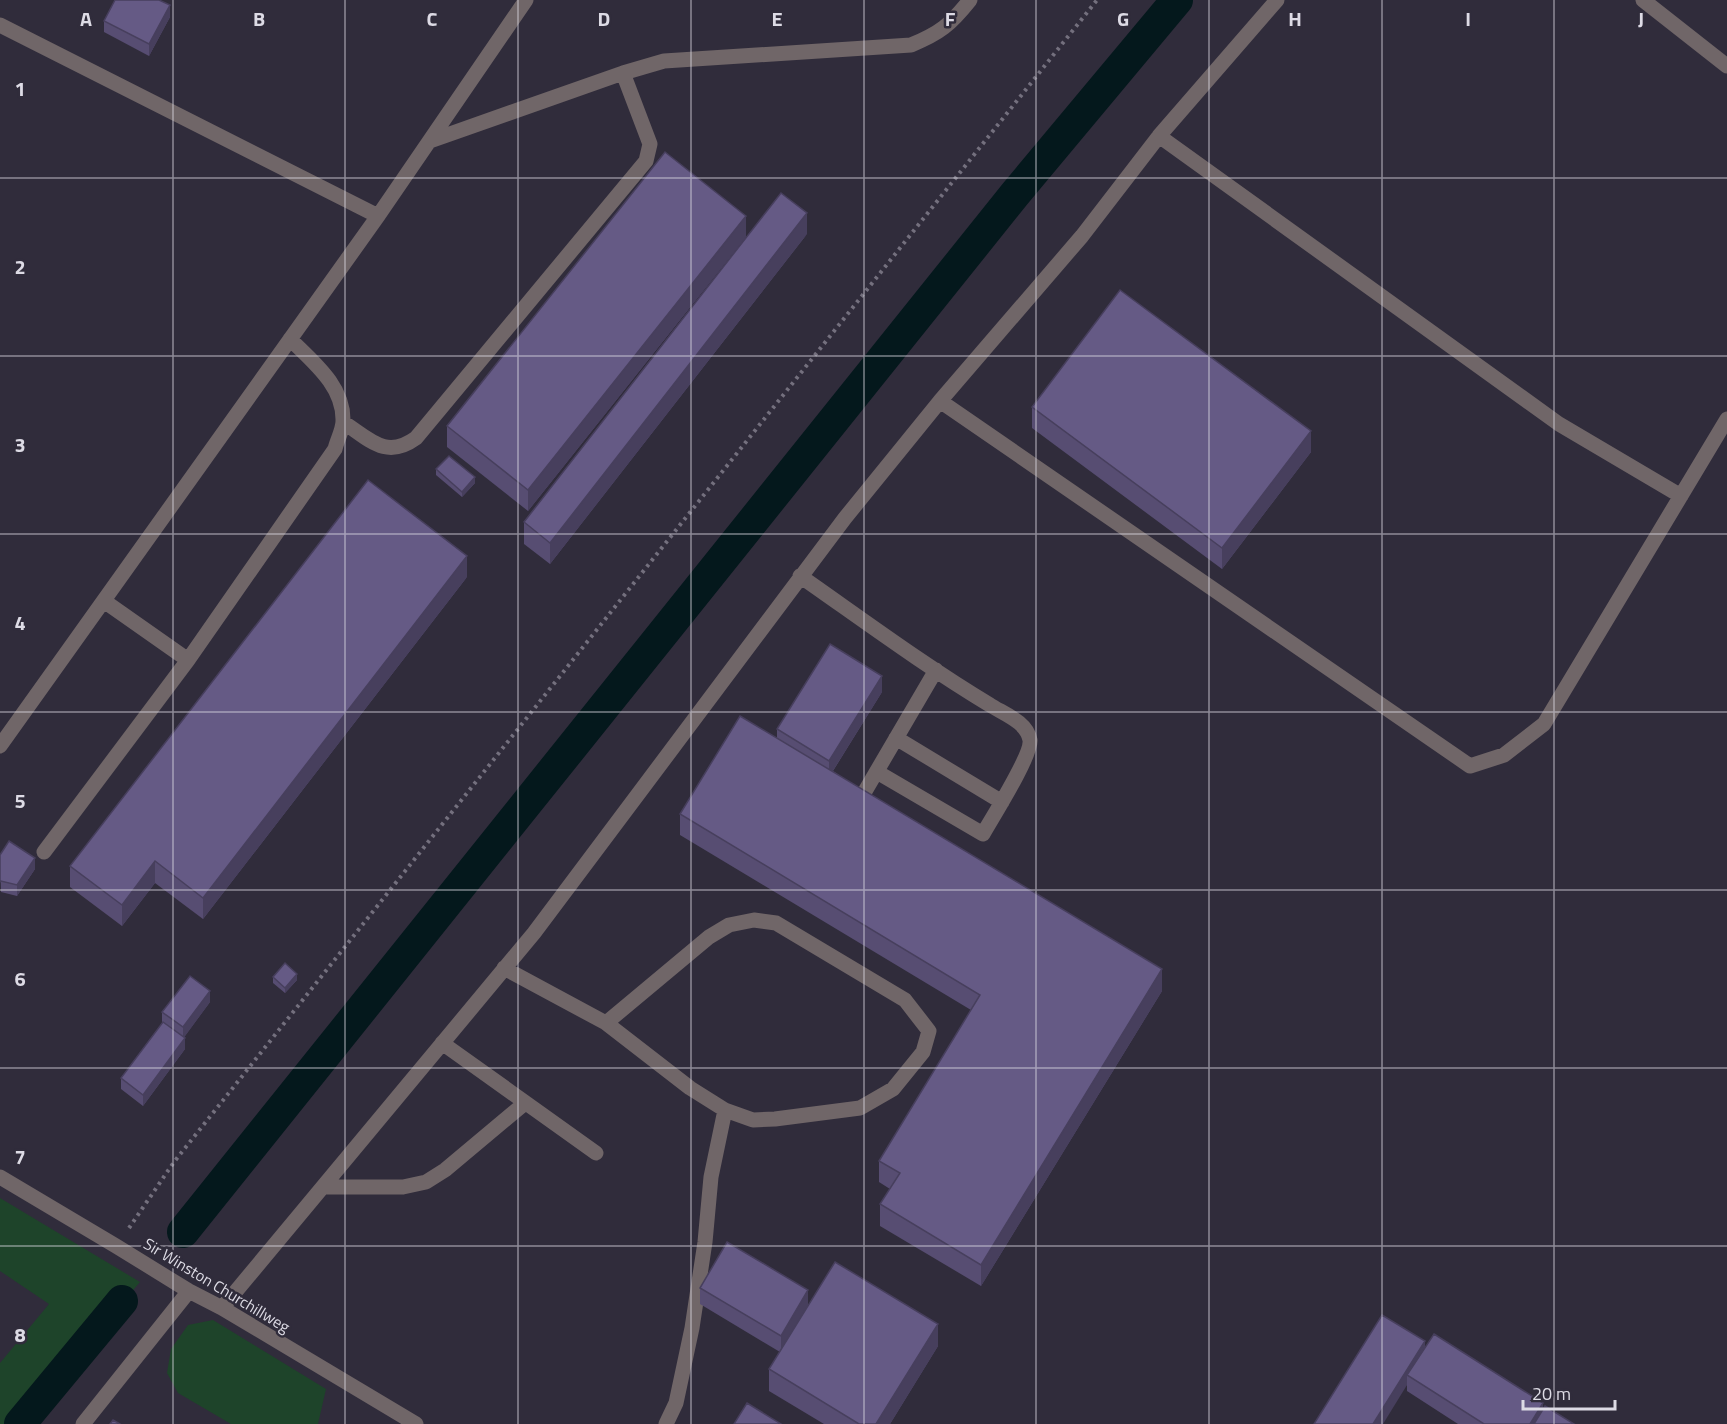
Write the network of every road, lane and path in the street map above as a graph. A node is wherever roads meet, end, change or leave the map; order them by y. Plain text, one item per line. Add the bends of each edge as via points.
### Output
1 (526, 0) edge
2 (970, 0) edge
3 (1097, 0) edge
4 (1277, 0) edge
5 (1643, 0) edge
6 (0, 25) edge
7 (1727, 66) edge
8 (623, 73) junction
9 (1159, 136) junction
10 (430, 141) junction
11 (378, 216) junction
12 (290, 339) junction
13 (940, 401) junction
14 (1727, 419) edge
15 (343, 422) junction
16 (1681, 496) junction
17 (800, 576) junction
18 (104, 601) junction
19 (188, 660) junction
20 (936, 670) junction
21 (6, 735) edge
22 (896, 738) junction
23 (0, 746) edge
24 (877, 772) junction
25 (864, 793) edge
26 (1002, 802) junction
27 (44, 852) dead end
28 (504, 968) junction
29 (606, 1023) junction
30 (442, 1043) junction
31 (525, 1102) junction
32 (724, 1110) junction
33 (596, 1153) dead end
34 (0, 1177) edge
35 (323, 1187) junction
36 (116, 1246) junction
37 (189, 1291) junction
38 (222, 1308) junction
39 (83, 1424) edge
40 (416, 1424) edge
41 (666, 1424) edge

1 - 10 street
2 - 8 street via 955,19 934,35 911,45 664,61
3 - 36 path via 182,1152
4 - 9 street
5 - 7 street
6 - 11 street
8 - 10 street
8 - 15 street via 650,144 646,161 416,438 407,445 382,448
9 - 13 street via 1082,236
9 - 16 street via 1559,424
10 - 11 street
11 - 12 street
12 - 15 street via 324,372 339,397
12 - 18 street
13 - 16 street via 1470,766 1504,755 1545,724
13 - 17 street
14 - 16 street
15 - 19 street via 334,449
17 - 20 street
17 - 28 street
18 - 19 street
18 - 21 street
19 - 27 street
20 - 22 street
20 - 26 street via 1024,726 1030,741 1027,755
21 - 23 street
22 - 24 street
22 - 26 street
24 - 25 street
24 - 26 street via 983,834
28 - 29 street
28 - 30 street
29 - 32 street
29 - 32 street via 709,937 729,925 754,920 776,923 905,1000 928,1031 923,1052 893,1089 860,1108 764,1120
30 - 31 street
30 - 35 street
31 - 33 street
31 - 35 street via 426,1182 403,1187
32 - 41 street via 711,1177 692,1328 676,1403
34 - 36 street, Sir Winston Churchillweg
35 - 38 street
36 - 37 street, Sir Winston Churchillweg
37 - 38 street, Sir Winston Churchillweg
37 - 39 street
38 - 40 street, Sir Winston Churchillweg

